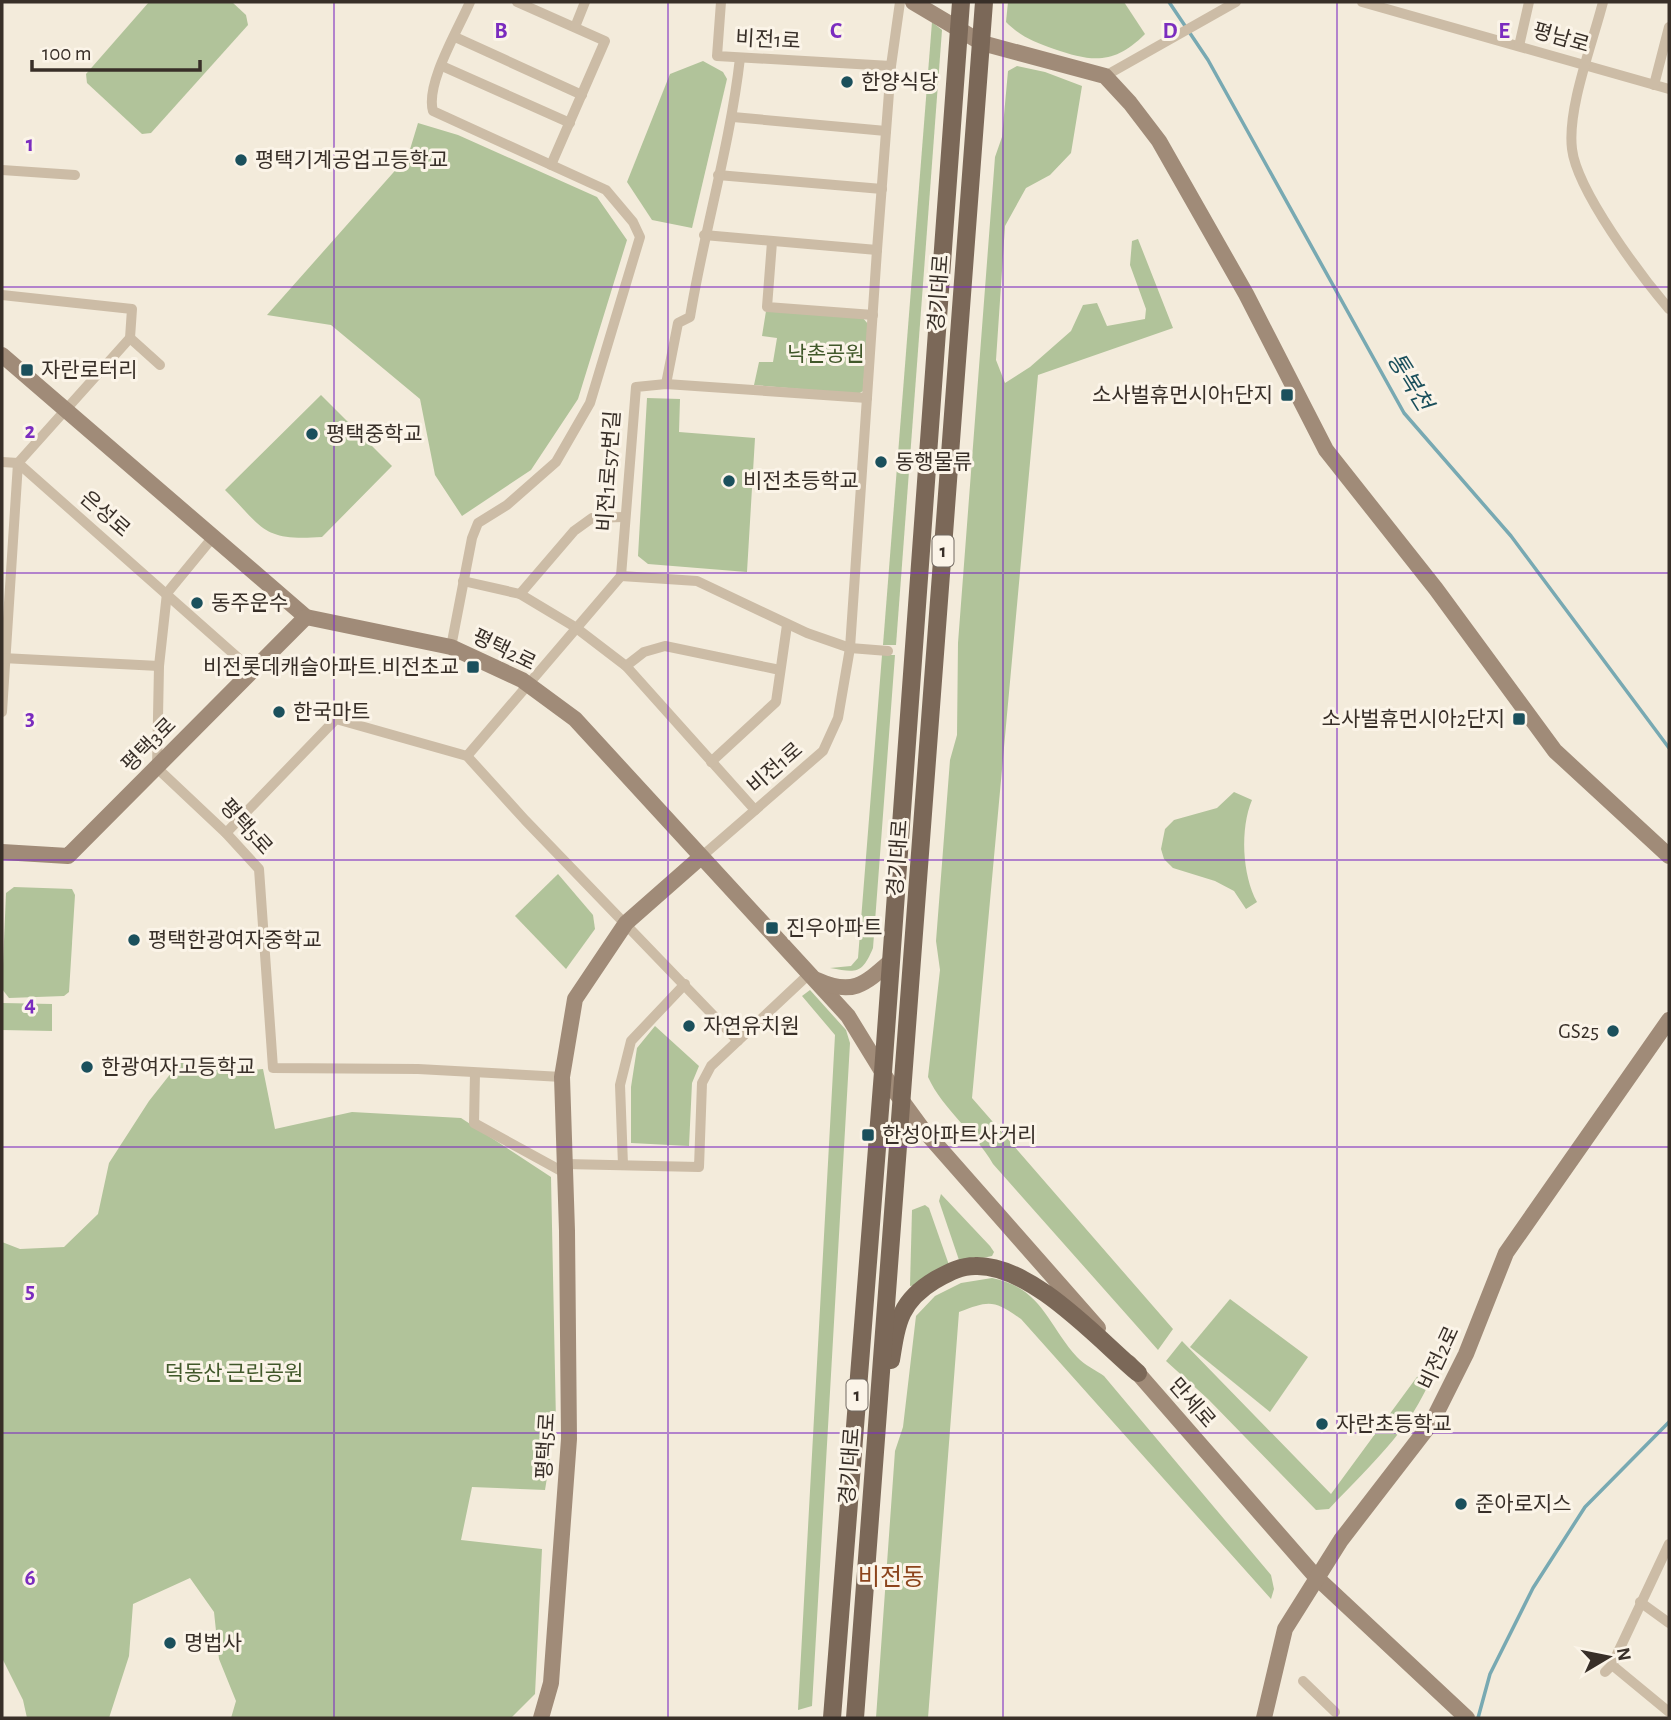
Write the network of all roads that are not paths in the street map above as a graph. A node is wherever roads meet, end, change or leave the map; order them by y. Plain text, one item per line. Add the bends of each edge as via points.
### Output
1 (470, 2) edge
2 (517, 2) edge
3 (585, 2) edge
4 (721, 2) edge
5 (900, 2) edge
6 (913, 2) edge
7 (961, 2) edge
8 (984, 2) edge
9 (1236, 2) edge
10 (1362, 2) edge
11 (1529, 2) edge
12 (1603, 2) edge
13 (575, 27) junction
14 (1669, 27) edge
15 (958, 28) junction
16 (455, 37) junction
17 (982, 43) junction
18 (1519, 46) junction
19 (740, 58) junction
20 (442, 66) junction
21 (891, 66) junction
22 (1587, 66) junction
23 (1105, 76) junction
24 (1654, 85) junction
25 (1669, 89) edge
26 (582, 95) junction
27 (733, 117) junction
28 (569, 123) junction
29 (887, 131) junction
30 (551, 165) junction
31 (2, 170) edge
32 (718, 175) junction
33 (75, 176) dead end
34 (882, 189) junction
35 (704, 235) junction
36 (772, 242) junction
37 (877, 250) junction
38 (2, 295) edge
39 (1669, 309) edge
40 (873, 315) junction
41 (130, 338) junction
42 (2, 355) edge
43 (160, 365) dead end
44 (666, 384) junction
45 (867, 398) junction
46 (64, 409) junction
47 (2, 463) edge
48 (18, 463) junction
49 (623, 517) junction
50 (214, 537) junction
51 (621, 576) junction
52 (463, 581) junction
53 (167, 593) junction
54 (520, 594) junction
55 (306, 617) junction
56 (787, 625) junction
57 (575, 627) junction
58 (451, 647) junction
59 (850, 648) junction
60 (888, 651) dead end
61 (3, 658) edge
62 (159, 666) junction
63 (626, 666) junction
64 (780, 670) junction
65 (253, 671) junction
66 (526, 683) junction
67 (2, 712) edge
68 (467, 756) junction
69 (711, 762) junction
70 (157, 768) junction
71 (755, 810) junction
72 (226, 833) junction
73 (2, 852) edge
74 (1669, 856) edge
75 (702, 857) junction
76 (626, 923) junction
77 (891, 961) junction
78 (809, 976) junction
79 (685, 984) junction
80 (1669, 1020) edge
81 (738, 1041) junction
82 (883, 1072) junction
83 (475, 1073) junction
84 (562, 1077) junction
85 (901, 1100) junction
86 (623, 1165) junction
87 (565, 1169) junction
88 (1138, 1373) junction
89 (876, 1420) junction
90 (1669, 1544) edge
91 (1317, 1577) junction
92 (1640, 1602) junction
93 (1669, 1623) edge
94 (1303, 1681) dead end
95 (1669, 1712) edge
96 (1337, 1716) edge
97 (1463, 1716) edge
98 (541, 1718) edge
99 (832, 1718) edge
100 (855, 1718) edge
101 (1264, 1718) edge

1 - 16 street
2 - 13 street
3 - 13 street
4 - 19 street, 비전1로 via 717,56
5 - 21 street
6 - 15 street
7 - 15 main road, 경기대로 / 1
8 - 17 main road, 경기대로 / 1
9 - 23 street
10 - 18 street, 평남로
11 - 18 street
12 - 22 street
13 - 26 street via 605,41
14 - 24 street
15 - 17 street
15 - 77 main road, 경기대로 / 1
16 - 20 street
16 - 26 street
17 - 23 street
17 - 85 main road, 경기대로 / 1
18 - 22 street, 평남로
19 - 21 street, 비전1로
19 - 27 street
20 - 28 street
20 - 30 street via 430,99 433,111
21 - 29 street, 비전1로
22 - 24 street, 평남로
22 - 39 street via 1573,114 1572,150 1586,189
23 - 74 street via 1158,141 1246,294 1326,450 1555,751
24 - 25 street, 평남로
26 - 28 street
27 - 29 street
27 - 32 street
28 - 30 street
29 - 34 street, 비전1로
30 - 52 street via 606,190 634,222 640,237 590,403 556,462 507,505 478,523
31 - 33 street
32 - 34 street
32 - 35 street
34 - 37 street, 비전1로
35 - 36 street
35 - 44 street via 690,317 678,323
36 - 37 street
36 - 40 street via 767,307
37 - 40 street, 비전1로
38 - 41 street via 132,309
40 - 45 street, 비전1로
41 - 43 street
41 - 46 street
42 - 46 street, 평택2로
44 - 45 street
44 - 49 street, 비전1로57번길 via 636,387
45 - 59 street, 비전1로
46 - 48 street
46 - 50 street, 평택2로
47 - 48 street
48 - 53 street, 은성로
48 - 61 street
49 - 51 street, 비전1로57번길
49 - 54 street via 592,518 574,531
50 - 53 street
50 - 55 street, 평택2로
51 - 56 street via 697,581
51 - 57 street
52 - 54 street
52 - 58 street
53 - 62 street
53 - 65 street, 은성로
54 - 57 street
55 - 58 street, 평택2로
55 - 65 street, 평택3로
56 - 59 street
56 - 64 street
57 - 63 street
57 - 66 street
58 - 66 street, 평택2로
59 - 60 street
59 - 71 street, 비전1로 via 838,718 823,751
61 - 62 street
61 - 67 street
62 - 70 street
63 - 64 street via 644,652 665,646
63 - 69 street
64 - 69 street via 776,702
65 - 70 street, 평택3로
66 - 68 street
66 - 75 street, 평택2로 via 575,719
68 - 72 street via 336,719
68 - 76 street
69 - 71 street
70 - 72 street, 평택5로
70 - 73 street, 평택3로 via 68,856
71 - 75 street, 비전1로
72 - 83 street, 평택5로 via 259,870 273,1068
75 - 76 street, 평택5로
75 - 78 street, 평택2로
76 - 79 street
76 - 84 street, 평택5로 via 575,999
77 - 78 street via 853,988 835,988
77 - 82 main road, 경기대로 / 1
78 - 81 street
78 - 82 street, 평택2로 via 848,1016
79 - 81 street
79 - 86 street via 631,1041 620,1085
80 - 91 street, 비전2로 via 1506,1253 1466,1354 1432,1422
81 - 86 street via 711,1066 702,1083 699,1167
82 - 85 street, 평택2로
82 - 99 main road, 경기대로 / 1
83 - 84 street, 평택5로
83 - 87 street via 474,1123
84 - 87 street, 평택5로
85 - 88 street, 만세로
85 - 89 main road, 경기대로 / 1
86 - 87 street
87 - 98 street, 평택5로 via 569,1439 551,1683
88 - 89 main road via 1026,1281 1003,1269 975,1266 954,1270 909,1300 897,1321 885,1403
88 - 91 street, 만세로
89 - 100 main road, 경기대로 / 1
90 - 92 street
91 - 97 street, 만세로
91 - 101 street, 비전2로 via 1284,1629
92 - 93 street
92 - 95 street via 1608,1668
94 - 96 street

